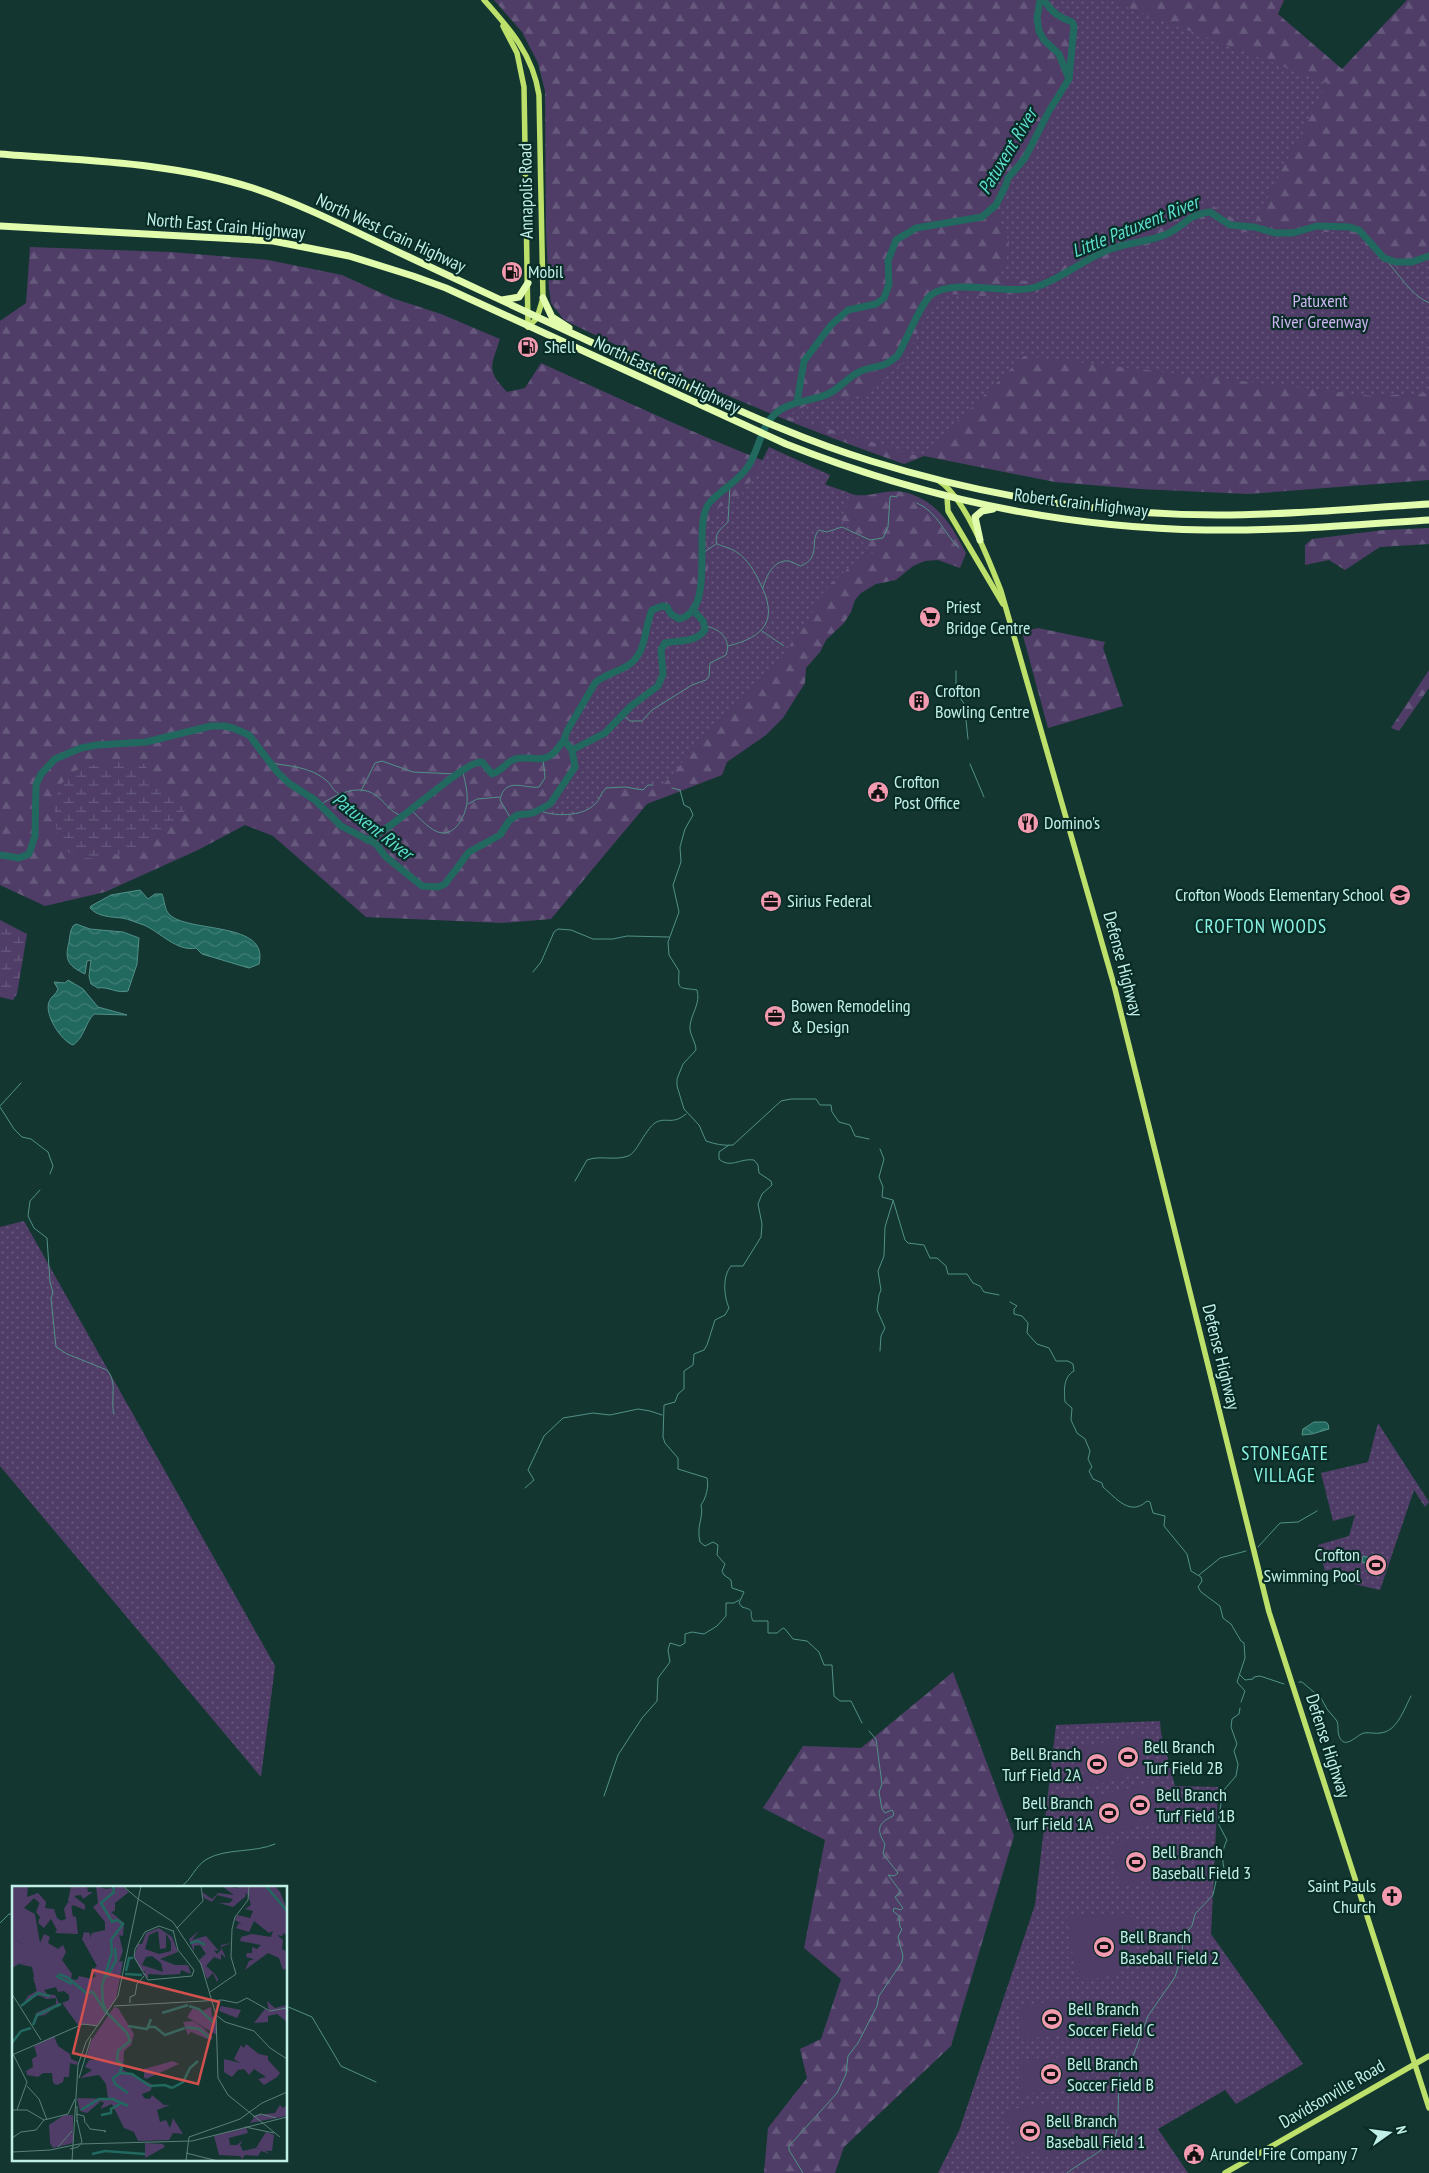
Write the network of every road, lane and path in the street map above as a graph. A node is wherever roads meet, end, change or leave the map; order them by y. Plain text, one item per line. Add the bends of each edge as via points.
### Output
1 (484, 0) edge
2 (489, 6) junction
3 (0, 154) edge
4 (0, 226) edge
5 (528, 283) junction
6 (543, 298) junction
7 (499, 300) junction
8 (529, 314) junction
9 (537, 318) junction
10 (528, 327) junction
11 (615, 354) junction
12 (748, 414) joint
13 (743, 426) joint
14 (938, 480) junction
15 (961, 486) junction
16 (949, 493) junction
17 (956, 499) junction
18 (1429, 504) edge
19 (998, 508) junction
20 (1429, 520) edge
21 (980, 540) junction
22 (1005, 607) junction
23 (1429, 2056) edge
24 (1414, 2064) junction
25 (1429, 2108) edge
26 (1225, 2173) edge

1 - 2 main road, Annapolis Road
2 - 5 main road, Annapolis Road via 515,49 524,80
2 - 6 main road, Annapolis Road via 524,50 538,87
3 - 7 highway, North West Crain Highway via 126,164 228,181 310,211
4 - 10 highway, North East Crain Highway via 273,241 311,247 446,288
5 - 7 highway via 519,297
5 - 8 main road, Annapolis Road
6 - 9 main road, Annapolis Road
6 - 11 highway via 548,312 555,319
7 - 8 highway, North West Crain Highway
8 - 9 highway, North West Crain Highway
8 - 10 main road, Annapolis Road
9 - 10 main road, Annapolis Road
9 - 11 highway, North West Crain Highway
10 - 13 highway, North East Crain Highway
11 - 12 highway, North West Crain Highway
12 - 14 highway, Robert Crain Highway via 870,461
13 - 16 highway, Robert Crain Highway via 867,474
14 - 15 highway, Robert Crain Highway
14 - 16 main road
15 - 16 highway
15 - 18 highway, Robert Crain Highway via 1076,506 1176,514 1250,514
16 - 17 highway, Robert Crain Highway
16 - 22 main road, Defense Highway via 948,511
17 - 19 highway, Robert Crain Highway
17 - 21 main road, Defense Highway
19 - 20 highway, Robert Crain Highway via 1090,522 1203,530
19 - 21 highway via 976,514 974,520
21 - 22 main road, Defense Highway
22 - 24 main road, Defense Highway via 1114,985 1269,1612
23 - 24 main road, Davidsonville Road
24 - 25 main road, Defense Highway
24 - 26 main road, Davidsonville Road

